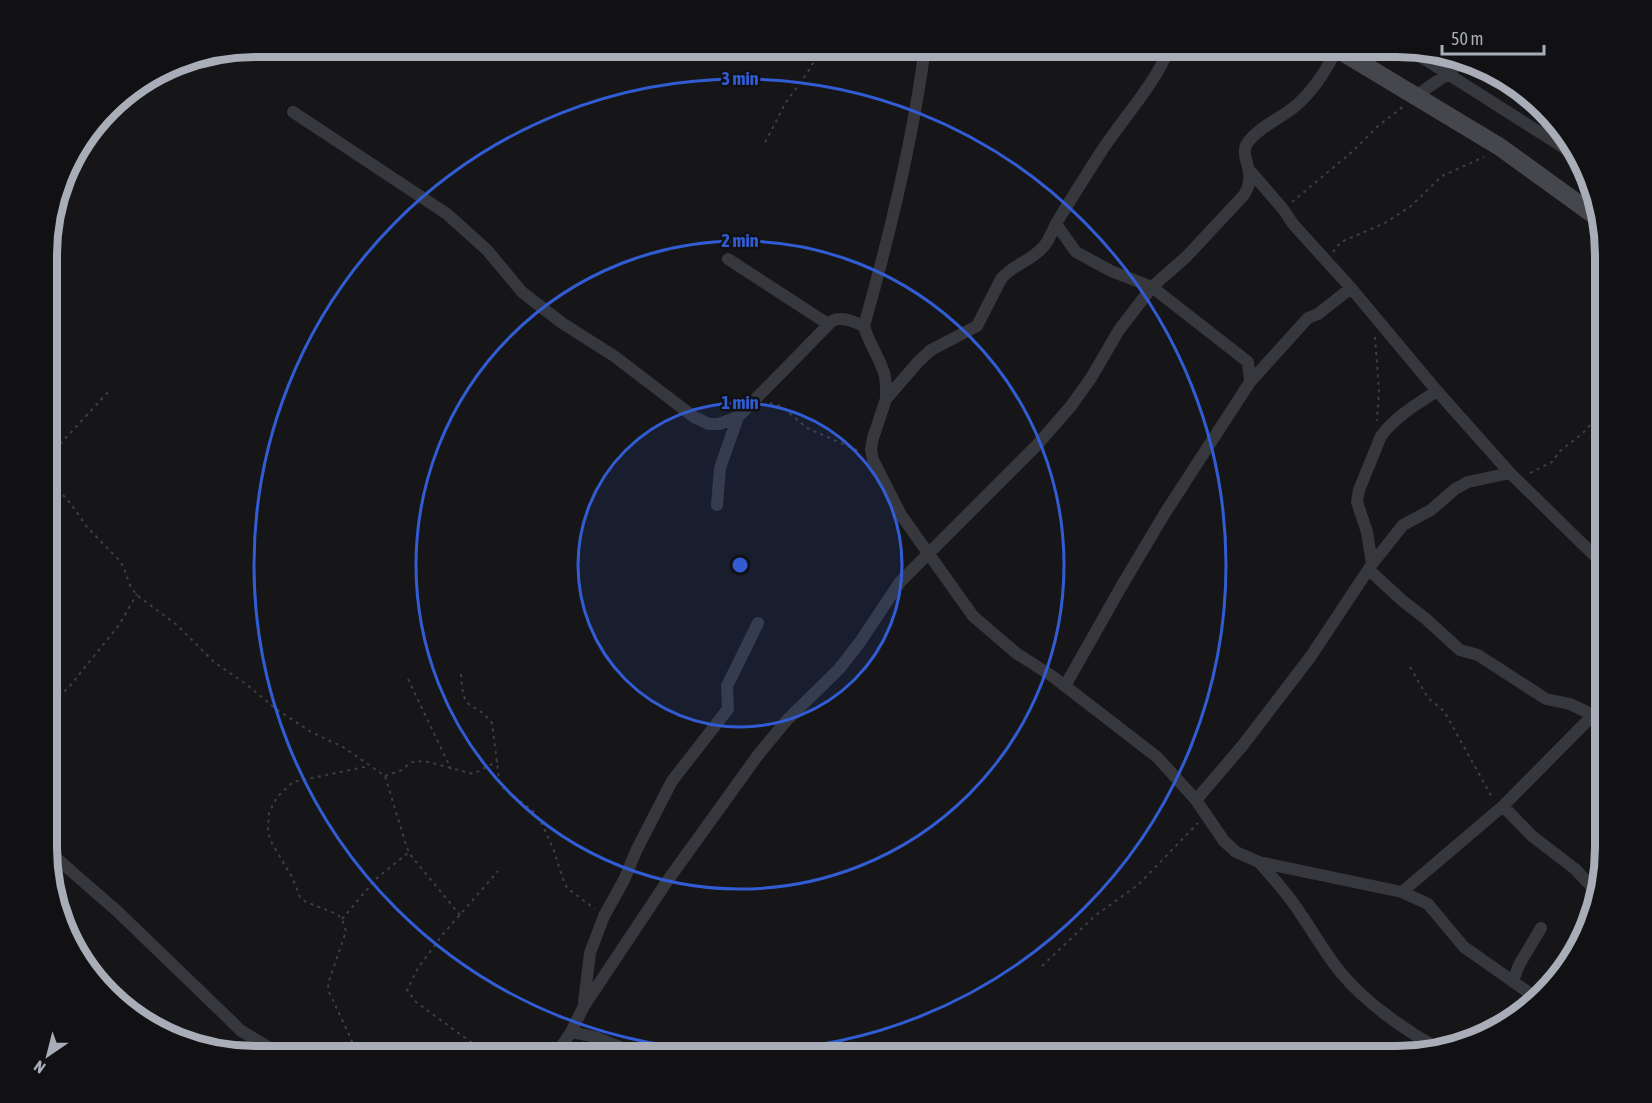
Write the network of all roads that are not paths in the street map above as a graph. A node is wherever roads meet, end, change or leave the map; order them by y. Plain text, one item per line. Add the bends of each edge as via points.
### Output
1 (923, 57) edge
2 (1166, 57) edge
3 (1331, 57) edge
4 (1353, 57) edge
5 (1423, 59) edge
6 (1456, 66) edge
7 (1446, 75) junction
8 (1417, 95) junction
9 (293, 112) dead end
10 (1562, 147) edge
11 (1251, 172) junction
12 (1590, 212) edge
13 (1056, 224) junction
14 (728, 258) dead end
15 (1152, 287) junction
16 (1351, 288) junction
17 (828, 324) junction
18 (864, 326) junction
19 (1250, 382) junction
20 (1437, 391) junction
21 (886, 399) junction
22 (738, 417) junction
23 (1513, 476) junction
24 (717, 505) dead end
25 (929, 552) junction
26 (1595, 556) edge
27 (1371, 567) junction
28 (758, 623) dead end
29 (1065, 686) junction
30 (1593, 716) joint
31 (1196, 800) junction
32 (1501, 807) junction
33 (58, 860) edge
34 (1259, 862) junction
35 (1591, 886) edge
36 (1402, 892) junction
37 (1541, 928) dead end
38 (1513, 981) junction
39 (1531, 994) edge
40 (584, 1006) junction
41 (571, 1032) junction
42 (1429, 1043) edge
43 (268, 1046) edge
44 (562, 1046) edge
45 (618, 1046) edge

1 - 18 street via 910,142
2 - 13 street
3 - 11 street via 1322,76 1295,107 1246,145 1244,153
4 - 8 main road
5 - 7 street
6 - 7 street
7 - 8 street
7 - 10 street
8 - 12 main road via 1503,149
9 - 22 street via 447,214 487,250 522,292 694,417 719,424
11 - 15 street via 1244,195
11 - 16 street
13 - 15 street via 1076,252
13 - 21 street via 1046,245 1001,279 977,326 931,350
14 - 17 street
15 - 19 street via 1248,362
15 - 25 street via 1119,330 1071,406
16 - 19 street via 1308,318
16 - 20 street
17 - 18 street via 837,319
17 - 22 street
18 - 21 street via 883,369
19 - 29 street via 1165,513
20 - 23 street
20 - 27 street via 1385,429 1359,490 1357,502 1367,532
21 - 25 street via 873,438 872,457 901,515
22 - 24 street via 720,468
23 - 26 street
23 - 27 street via 1468,482 1455,489 1431,510 1402,525
25 - 29 street via 974,616 1016,654
25 - 40 street via 900,582 838,669 786,720 758,755
27 - 30 street via 1460,650 1478,655 1546,699 1570,704
27 - 31 street via 1311,656
28 - 40 street via 728,686 728,709 672,781 604,916 590,953
29 - 31 street via 1157,757
30 - 32 street
31 - 34 street via 1224,841 1242,856
32 - 35 street
32 - 36 street
33 - 43 street via 126,919 234,1024
34 - 36 street
34 - 42 street via 1299,911 1342,975 1377,1007
36 - 38 street via 1428,904 1464,947
37 - 38 street
38 - 39 street
40 - 41 street
41 - 44 street
41 - 45 street

